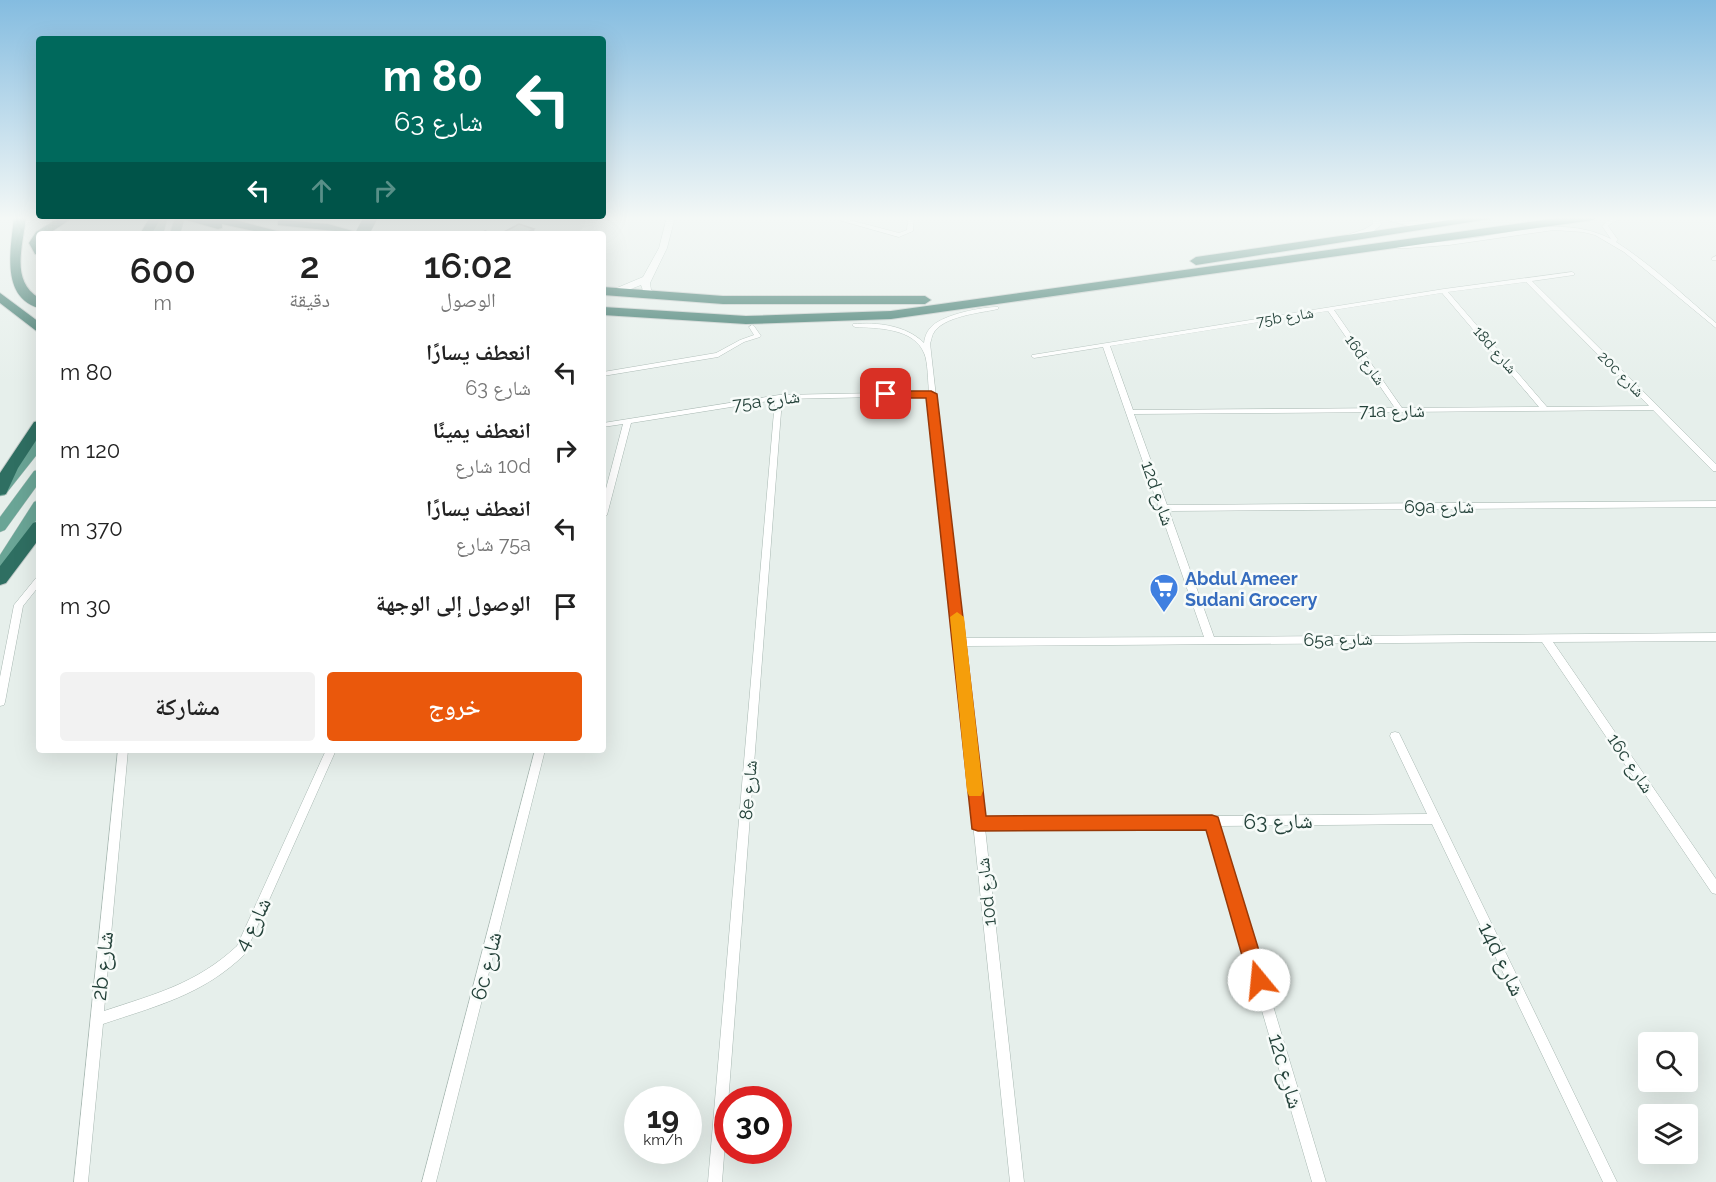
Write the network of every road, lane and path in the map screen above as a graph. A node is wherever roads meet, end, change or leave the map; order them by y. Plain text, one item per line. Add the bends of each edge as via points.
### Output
1 (13, 272) edge
2 (651, 272) edge
3 (1111, 272) edge
4 (1205, 272) edge
5 (1651, 272) edge
6 (1572, 274) dead end
7 (647, 279) junction
8 (1526, 279) junction
9 (1136, 282) junction
10 (1444, 291) junction
11 (607, 294) edge
12 (0, 297) edge
13 (658, 297) junction
14 (925, 300) junction
15 (36, 302) edge
16 (996, 308) junction
17 (1330, 310) junction
18 (606, 311) edge
19 (606, 317) edge
20 (855, 324) junction
21 (1716, 326) edge
22 (36, 327) edge
23 (752, 327) junction
24 (1106, 345) junction
25 (927, 352) junction
26 (1034, 356) dead end
27 (606, 374) edge
28 (931, 394) junction
29 (779, 397) junction
30 (1655, 408) junction
31 (1545, 409) junction
32 (1400, 410) junction
33 (1129, 412) junction
34 (628, 421) junction
35 (606, 425) edge
36 (36, 429) edge
37 (36, 448) edge
38 (1716, 469) edge
39 (36, 478) edge
40 (0, 491) edge
41 (606, 504) edge
42 (1716, 504) edge
43 (1163, 508) junction
44 (36, 510) edge
45 (0, 527) edge
46 (36, 530) edge
47 (0, 567) edge
48 (0, 579) edge
49 (36, 584) edge
50 (1716, 637) edge
51 (1545, 638) junction
52 (1210, 640) junction
53 (960, 642) junction
54 (0, 702) edge
55 (1395, 736) dead end
56 (123, 753) edge
57 (331, 753) edge
58 (539, 753) edge
59 (1433, 819) junction
60 (1212, 822) junction
61 (978, 823) junction
62 (1716, 889) edge
63 (97, 1020) junction
64 (81, 1182) edge
65 (429, 1182) edge
66 (715, 1182) edge
67 (1017, 1182) edge
68 (1319, 1182) edge
69 (1610, 1182) edge

1 - 15 highway via 14,284
2 - 7 street
3 - 14 highway
4 - 9 highway
5 - 21 street
6 - 8 street, 75b شارع
7 - 11 street
7 - 13 street via 647,291
8 - 10 street, 75b شارع
8 - 30 street, 20c شارع
9 - 16 highway
9 - 18 highway via 937,310 828,320 698,319
10 - 17 street, 75b شارع
10 - 31 street, 18d شارع
11 - 13 highway
11 - 14 highway via 677,306 776,308
12 - 22 highway
13 - 14 highway
16 - 20 highway
16 - 25 street, 10d شارع via 934,327 927,339
17 - 24 street, 75b شارع
17 - 32 street, 16d شارع
19 - 23 highway via 689,326
20 - 23 highway
20 - 25 street via 909,332
23 - 27 street via 758,336 718,355
24 - 26 street, 75b شارع
24 - 33 street, 12d شارع
25 - 28 street, 10d شارع
28 - 29 street, 75a شارع
28 - 53 street, 10d شارع
29 - 34 street, 75a شارع
29 - 66 street, 8e شارع
30 - 31 street, 71a شارع
30 - 38 street, 20c شارع
31 - 32 street, 71a شارع
32 - 33 street, 71a شارع
33 - 43 street, 12d شارع
34 - 35 street, 75a شارع
34 - 41 street
36 - 40 highway
37 - 40 main road
39 - 45 main road
42 - 43 street, 69a شارع
43 - 52 street, 12d شارع
44 - 47 main road
46 - 48 highway
49 - 54 street via 19,605
50 - 51 street, 65a شارع
51 - 52 street, 65a شارع
51 - 62 street, 16c شارع
52 - 53 street, 65a شارع
53 - 61 street, 10d شارع
55 - 59 street, 14d شارع
56 - 63 street, 2b شارع
57 - 63 street, شارع 4 via 241,950 227,966 210,978
58 - 65 street, 6c شارع
59 - 60 street, شارع 63
59 - 69 street, 14d شارع
60 - 61 street, شارع 63
60 - 68 street, 12c شارع
61 - 67 street, 10d شارع
63 - 64 street, 2b شارع

